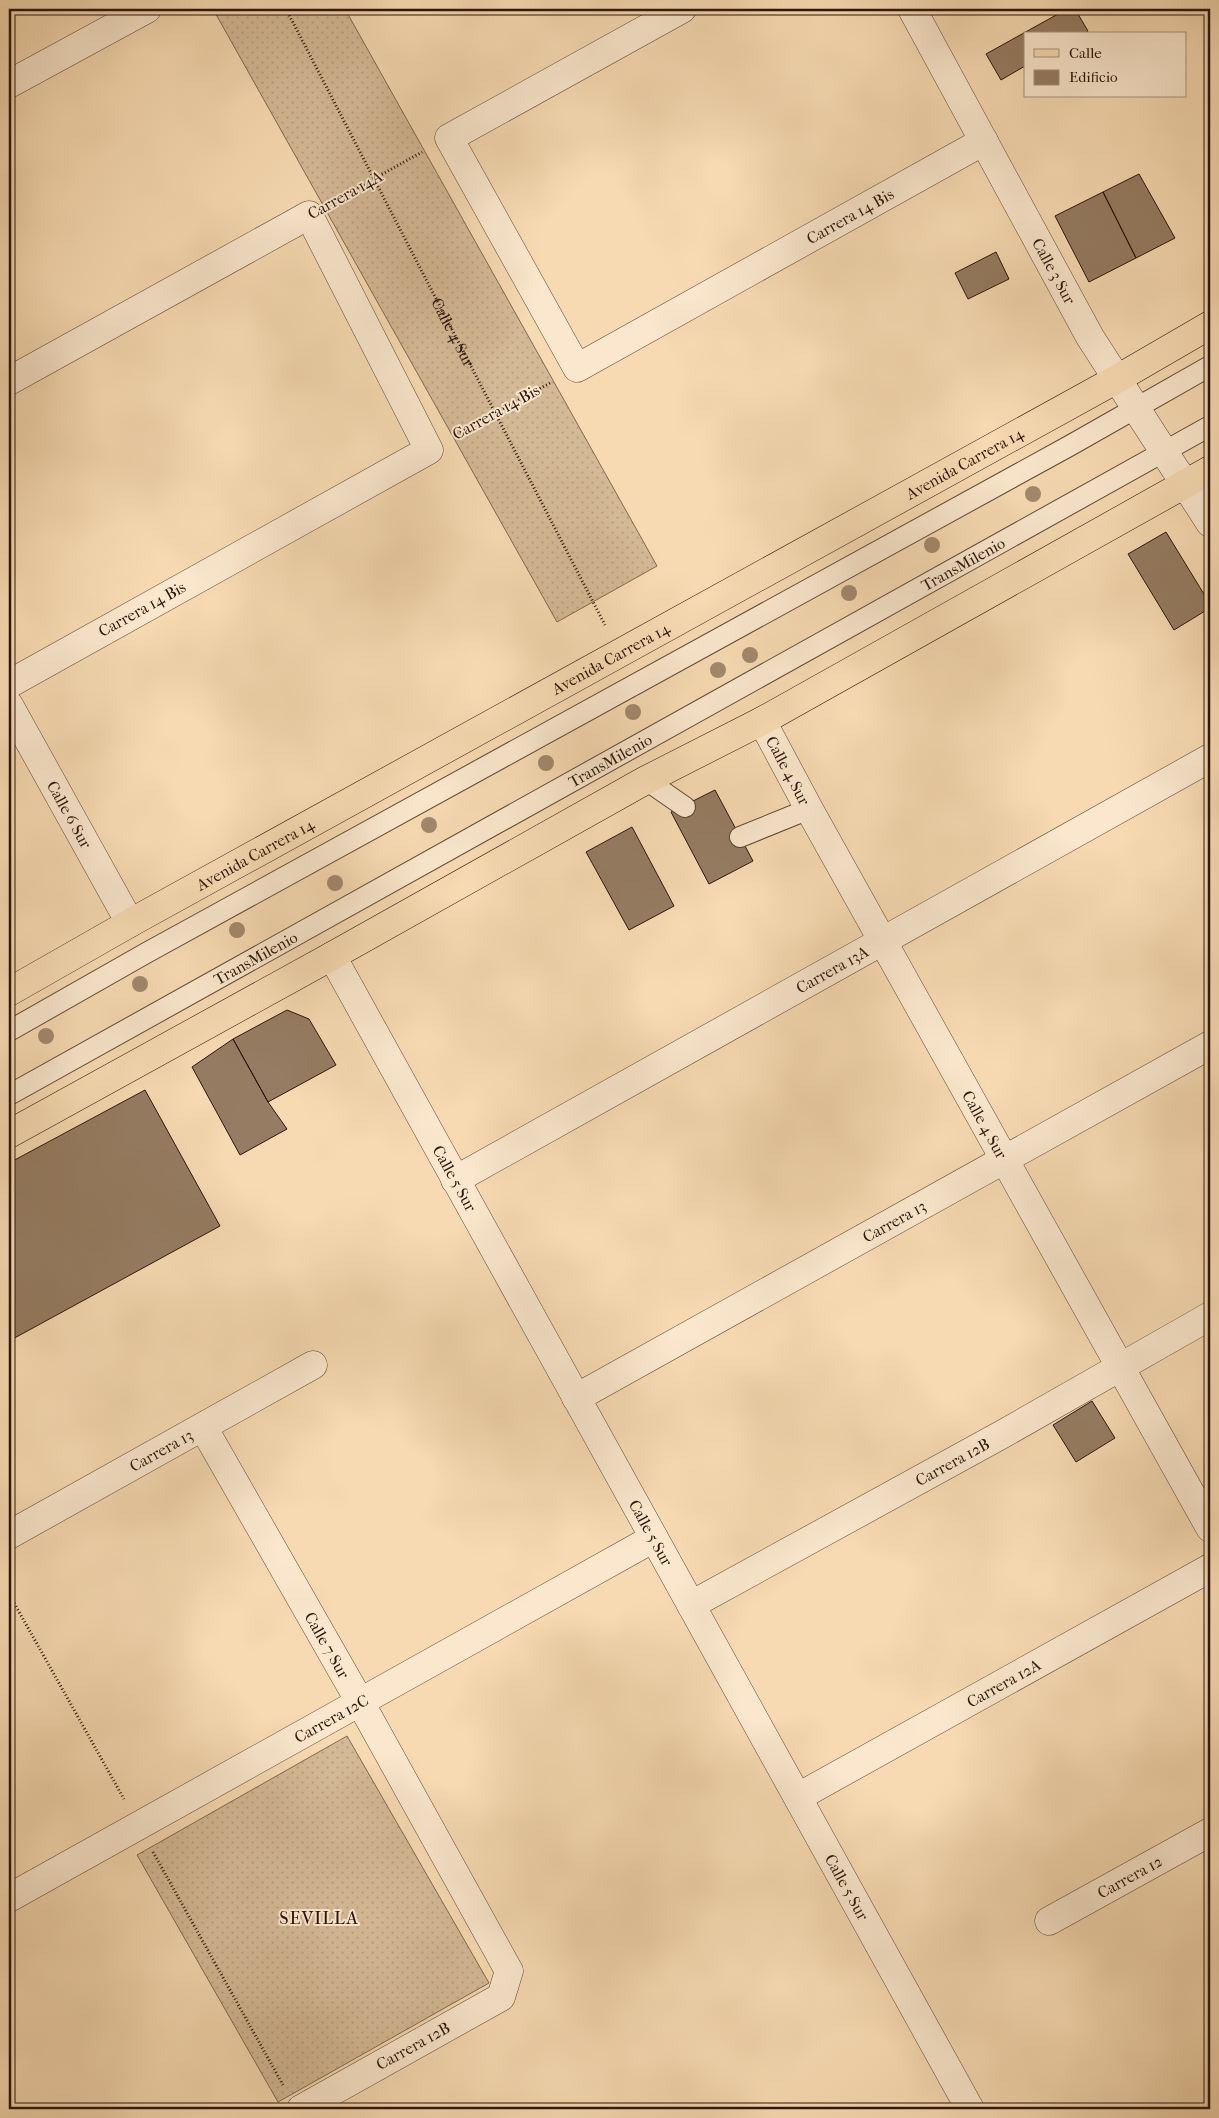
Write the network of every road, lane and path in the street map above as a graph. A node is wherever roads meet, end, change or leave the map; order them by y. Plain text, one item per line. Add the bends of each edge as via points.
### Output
1 (147, 9) edge
2 (286, 9) edge
3 (682, 9) edge
4 (912, 9) edge
5 (9, 84) edge
6 (449, 138) junction
7 (984, 142) junction
8 (374, 179) junction
9 (308, 215) junction
10 (1210, 325) edge
11 (1210, 366) edge
12 (577, 368) junction
13 (1117, 380) junction
14 (9, 381) edge
15 (1136, 409) junction
16 (495, 413) junction
17 (1210, 426) edge
18 (428, 450) junction
19 (1163, 451) junction
20 (1210, 470) edge
21 (1185, 484) junction
22 (1210, 523) edge
23 (621, 654) junction
24 (9, 684) edge
25 (9, 705) edge
26 (762, 721) junction
27 (1210, 758) edge
28 (646, 780) junction
29 (685, 807) dead end
30 (810, 809) junction
31 (740, 837) dead end
32 (130, 922) junction
33 (884, 941) junction
34 (332, 956) junction
35 (9, 992) edge
36 (9, 1031) edge
37 (1210, 1044) edge
38 (9, 1095) edge
39 (9, 1134) edge
40 (1005, 1159) junction
41 (456, 1180) junction
42 (1210, 1316) edge
43 (313, 1365) dead end
44 (1121, 1367) junction
45 (576, 1398) junction
46 (203, 1426) junction
47 (1210, 1528) edge
48 (9, 1535) edge
49 (654, 1538) junction
50 (1210, 1568) edge
51 (691, 1605) junction
52 (360, 1702) junction
53 (798, 1797) junction
54 (1210, 1832) edge
55 (9, 1898) edge
56 (1049, 1921) dead end
57 (509, 1971) joint
58 (301, 2109) edge
59 (970, 2109) edge

1 - 5 street
2 - 8 path, Calle 4 Sur
3 - 6 street
4 - 7 street, Calle 3 Sur
6 - 8 path, Carrera 14A
6 - 12 street
7 - 12 street, Carrera 14 Bis
7 - 13 street, Calle 3 Sur
8 - 9 path, Carrera 14A
8 - 16 path, Calle 4 Sur
9 - 14 street, Carrera 14A
9 - 18 street
10 - 13 main road, Avenida Carrera 14
11 - 15 lane
12 - 16 path, Carrera 14 Bis
13 - 15 street, Calle 3 Sur
13 - 23 main road, Avenida Carrera 14
15 - 19 street, Calle 3 Sur
15 - 36 lane
16 - 18 path, Carrera 14 Bis
16 - 23 path, Calle 4 Sur
17 - 19 lane, TransMilenio
18 - 24 street, Carrera 14 Bis
19 - 21 street, Calle 3 Sur
19 - 38 lane, TransMilenio
20 - 21 main road
21 - 22 street, Calle 3 Sur
21 - 26 main road
23 - 32 main road, Avenida Carrera 14
25 - 32 street, Calle 6 Sur
26 - 28 main road
26 - 30 street, Calle 4 Sur
27 - 33 street, Carrera 13A
28 - 29 lane
28 - 34 main road
30 - 31 lane
30 - 33 street, Calle 4 Sur
32 - 35 main road, Avenida Carrera 14
33 - 40 street, Calle 4 Sur
33 - 41 street, Carrera 13A
34 - 39 main road
34 - 41 street, Calle 5 Sur
37 - 40 street, Carrera 13
40 - 44 street, Calle 4 Sur
40 - 45 street, Carrera 13
41 - 45 street, Calle 5 Sur
42 - 44 street, Carrera 12B
43 - 46 street, Carrera 13
44 - 47 street, Calle 4 Sur
44 - 51 street, Carrera 12B
45 - 49 street, Calle 5 Sur
46 - 48 street, Carrera 13
46 - 52 street, Calle 7 Sur
49 - 51 street, Calle 5 Sur
49 - 52 street, Carrera 12C
50 - 53 street, Carrera 12A
51 - 53 street, Calle 5 Sur
52 - 55 street, Carrera 12C
52 - 57 street, Calle 7 Sur
53 - 59 street, Calle 5 Sur
54 - 56 street, Carrera 12
57 - 58 street, Carrera 12B via 501,1997

